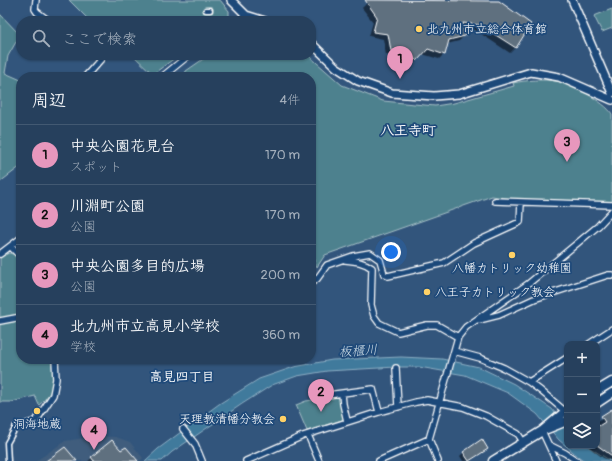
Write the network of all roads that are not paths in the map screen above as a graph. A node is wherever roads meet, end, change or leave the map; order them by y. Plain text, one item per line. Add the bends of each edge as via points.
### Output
1 (36, 0) edge
2 (231, 0) edge
3 (572, 0) edge
4 (246, 15) joint
5 (42, 16) edge
6 (249, 16) edge
7 (316, 47) edge
8 (100, 60) edge
9 (183, 60) edge
10 (89, 72) edge
11 (168, 72) edge
12 (612, 93) edge
13 (612, 100) edge
14 (495, 201) dead end
15 (521, 203) junction
16 (612, 205) edge
17 (612, 211) edge
18 (16, 242) edge
19 (11, 247) junction
20 (16, 252) edge
21 (0, 254) edge
22 (343, 260) junction
23 (612, 275) edge
24 (316, 280) edge
25 (16, 318) edge
26 (0, 321) edge
27 (475, 321) junction
28 (612, 330) edge
29 (458, 337) junction
30 (594, 341) edge
31 (453, 353) junction
32 (564, 360) edge
33 (55, 364) edge
34 (396, 368) dead end
35 (529, 382) junction
36 (612, 382) edge
37 (600, 389) edge
38 (612, 393) edge
39 (342, 394) junction
40 (320, 396) dead end
41 (600, 401) edge
42 (439, 402) junction
43 (398, 407) junction
44 (564, 411) edge
45 (379, 412) junction
46 (564, 413) edge
47 (347, 421) junction
48 (564, 422) edge
49 (16, 427) joint
50 (184, 429) dead end
51 (542, 431) junction
52 (308, 435) junction
53 (429, 439) junction
54 (524, 443) junction
55 (549, 445) junction
56 (8, 461) edge
57 (202, 461) edge
58 (246, 461) edge
59 (319, 461) edge
60 (379, 461) edge
61 (438, 461) edge
62 (493, 461) edge
63 (556, 461) edge
64 (577, 461) edge

1 - 5 street via 35,9
2 - 4 street
3 - 12 street
4 - 6 street
7 - 13 street via 336,67 358,81 392,93 434,96 459,94 531,72 559,76
8 - 10 street
9 - 11 street
14 - 15 street
15 - 16 street
15 - 22 street via 520,222 474,243 444,263 388,276 384,274 380,260 370,253
17 - 27 street via 598,226 528,284
18 - 19 street
19 - 20 street
19 - 21 street
22 - 24 street via 327,265
22 - 29 street via 356,261 372,268 371,305 379,323 398,332 437,325
23 - 27 street via 534,299 499,315
25 - 26 street
27 - 29 street
28 - 30 street
29 - 31 street
31 - 35 street via 480,358
31 - 42 street
32 - 35 street
33 - 49 street via 53,395 36,421
34 - 43 street
35 - 44 street
36 - 37 main road
38 - 41 main road
39 - 40 street
39 - 45 street via 373,389
39 - 47 street
42 - 43 street via 427,400
42 - 53 street
42 - 54 street via 463,407 486,416 518,434
43 - 45 street
45 - 47 street
46 - 51 main road
47 - 52 street
48 - 51 main road
49 - 56 street via 7,443
50 - 57 street via 195,444
51 - 54 main road
51 - 55 street
52 - 58 street
52 - 59 street
53 - 60 street
53 - 61 street
54 - 62 main road
55 - 63 street
55 - 64 street

